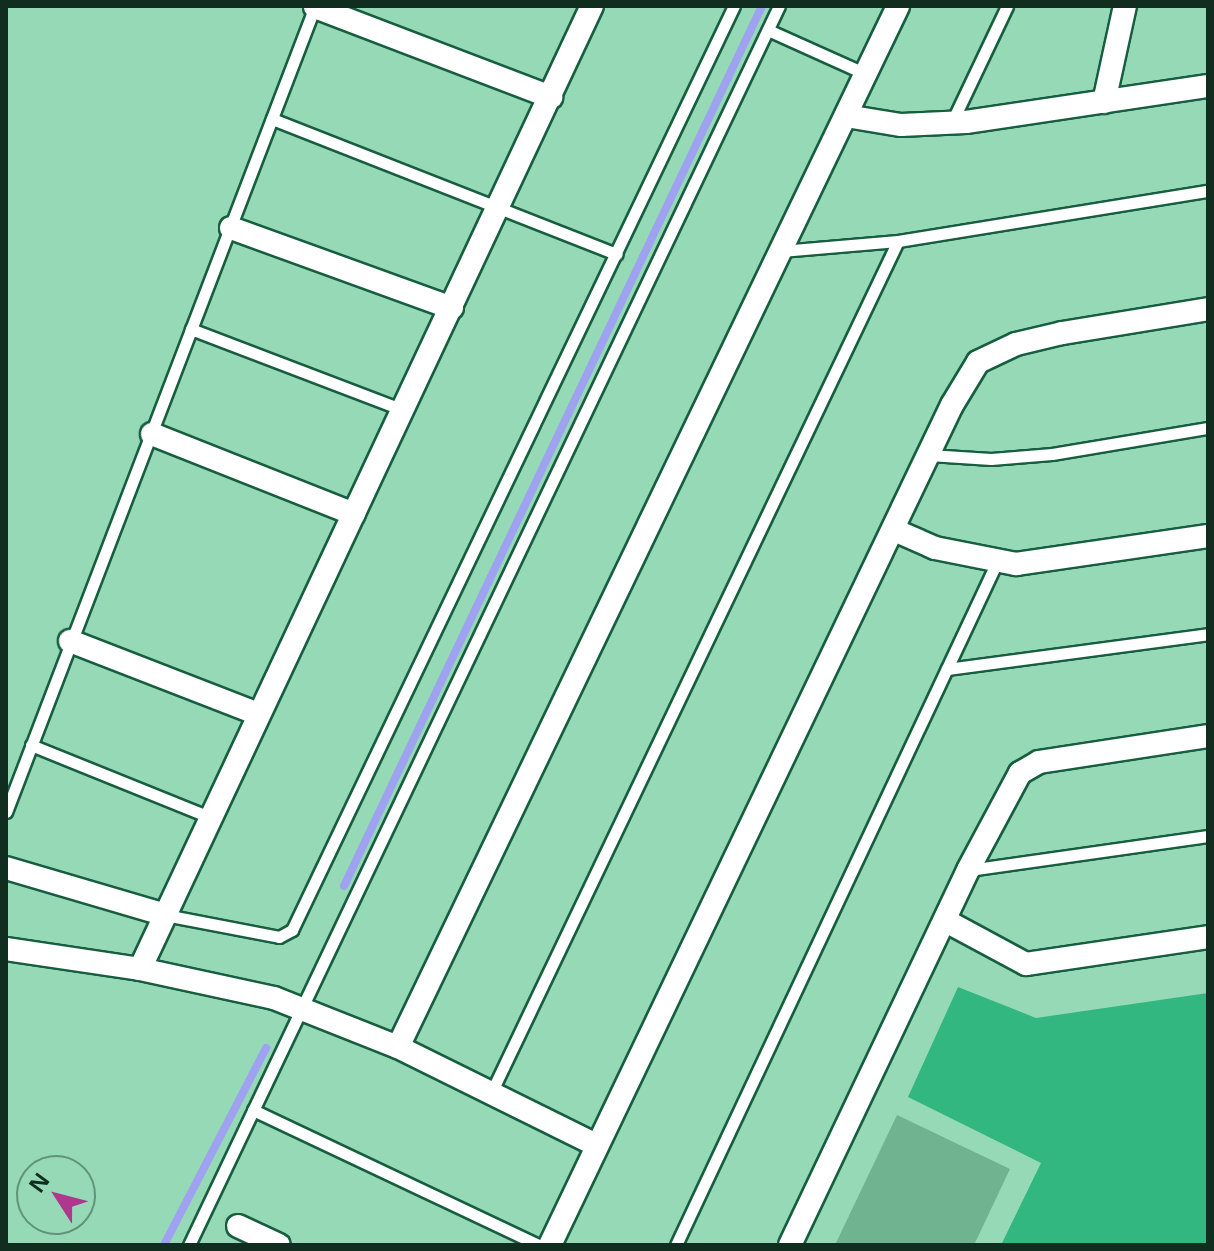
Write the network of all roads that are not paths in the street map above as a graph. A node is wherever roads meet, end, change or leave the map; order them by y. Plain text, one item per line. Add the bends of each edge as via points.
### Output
1 (315, 6) edge
2 (592, 6) edge
3 (734, 6) edge
4 (779, 6) edge
5 (898, 6) edge
6 (1007, 6) edge
7 (1125, 6) edge
8 (768, 30) junction
9 (866, 74) junction
10 (1208, 86) edge
11 (551, 97) junction
12 (1104, 102) junction
13 (846, 116) junction
14 (272, 119) junction
15 (952, 123) junction
16 (1208, 191) edge
17 (500, 205) junction
18 (231, 228) junction
19 (898, 241) junction
20 (781, 251) junction
21 (616, 254) junction
22 (452, 308) junction
23 (1208, 309) edge
24 (191, 329) junction
25 (403, 410) junction
26 (1208, 428) edge
27 (152, 434) junction
28 (929, 455) junction
29 (354, 514) junction
30 (894, 530) junction
31 (1208, 536) edge
32 (997, 562) junction
33 (1208, 634) edge
34 (70, 641) junction
35 (947, 669) junction
36 (258, 714) junction
37 (1208, 736) edge
38 (31, 745) junction
39 (6, 812) edge
40 (209, 817) junction
41 (1208, 836) edge
42 (6, 868) edge
43 (968, 870) junction
44 (162, 914) junction
45 (946, 921) junction
46 (1208, 937) edge
47 (6, 949) edge
48 (140, 969) junction
49 (302, 1009) junction
50 (398, 1047) junction
51 (491, 1093) junction
52 (253, 1110) junction
53 (596, 1145) junction
54 (238, 1226) dead end
55 (189, 1245) edge
56 (279, 1245) edge
57 (538, 1245) edge
58 (550, 1245) edge
59 (676, 1245) edge
60 (790, 1245) edge

1 - 11 street
1 - 14 lane
2 - 11 street
3 - 21 lane
4 - 8 lane
5 - 9 street
6 - 15 lane
7 - 12 street
8 - 9 lane
8 - 49 lane
9 - 13 street
10 - 12 street
11 - 17 street
12 - 15 street
13 - 15 street via 901,125
13 - 20 street
14 - 17 lane
14 - 18 lane
16 - 19 lane
17 - 21 lane
17 - 22 street
18 - 22 street
18 - 24 lane
19 - 20 lane
19 - 51 lane
20 - 50 street
21 - 44 lane via 292,930 279,937
22 - 25 street
23 - 28 street via 1062,333 1016,344 978,362
24 - 25 lane
24 - 27 lane
25 - 29 street
26 - 28 lane via 1052,454 991,459
27 - 29 street
27 - 34 lane
28 - 30 street
29 - 36 street
30 - 32 street via 935,548
30 - 53 street
31 - 32 street via 1059,561
32 - 35 lane
33 - 35 lane
34 - 36 street
34 - 38 lane
35 - 59 lane
36 - 40 street
37 - 43 street via 1028,766 1014,781
38 - 39 lane
38 - 40 lane
40 - 44 street
41 - 43 lane
42 - 44 street
43 - 45 street
44 - 48 street
45 - 46 street via 1026,964
45 - 60 street
47 - 48 street
48 - 49 street
49 - 50 street
49 - 52 lane
50 - 51 street
51 - 53 street
52 - 55 lane
52 - 57 lane
53 - 58 street
54 - 56 street

